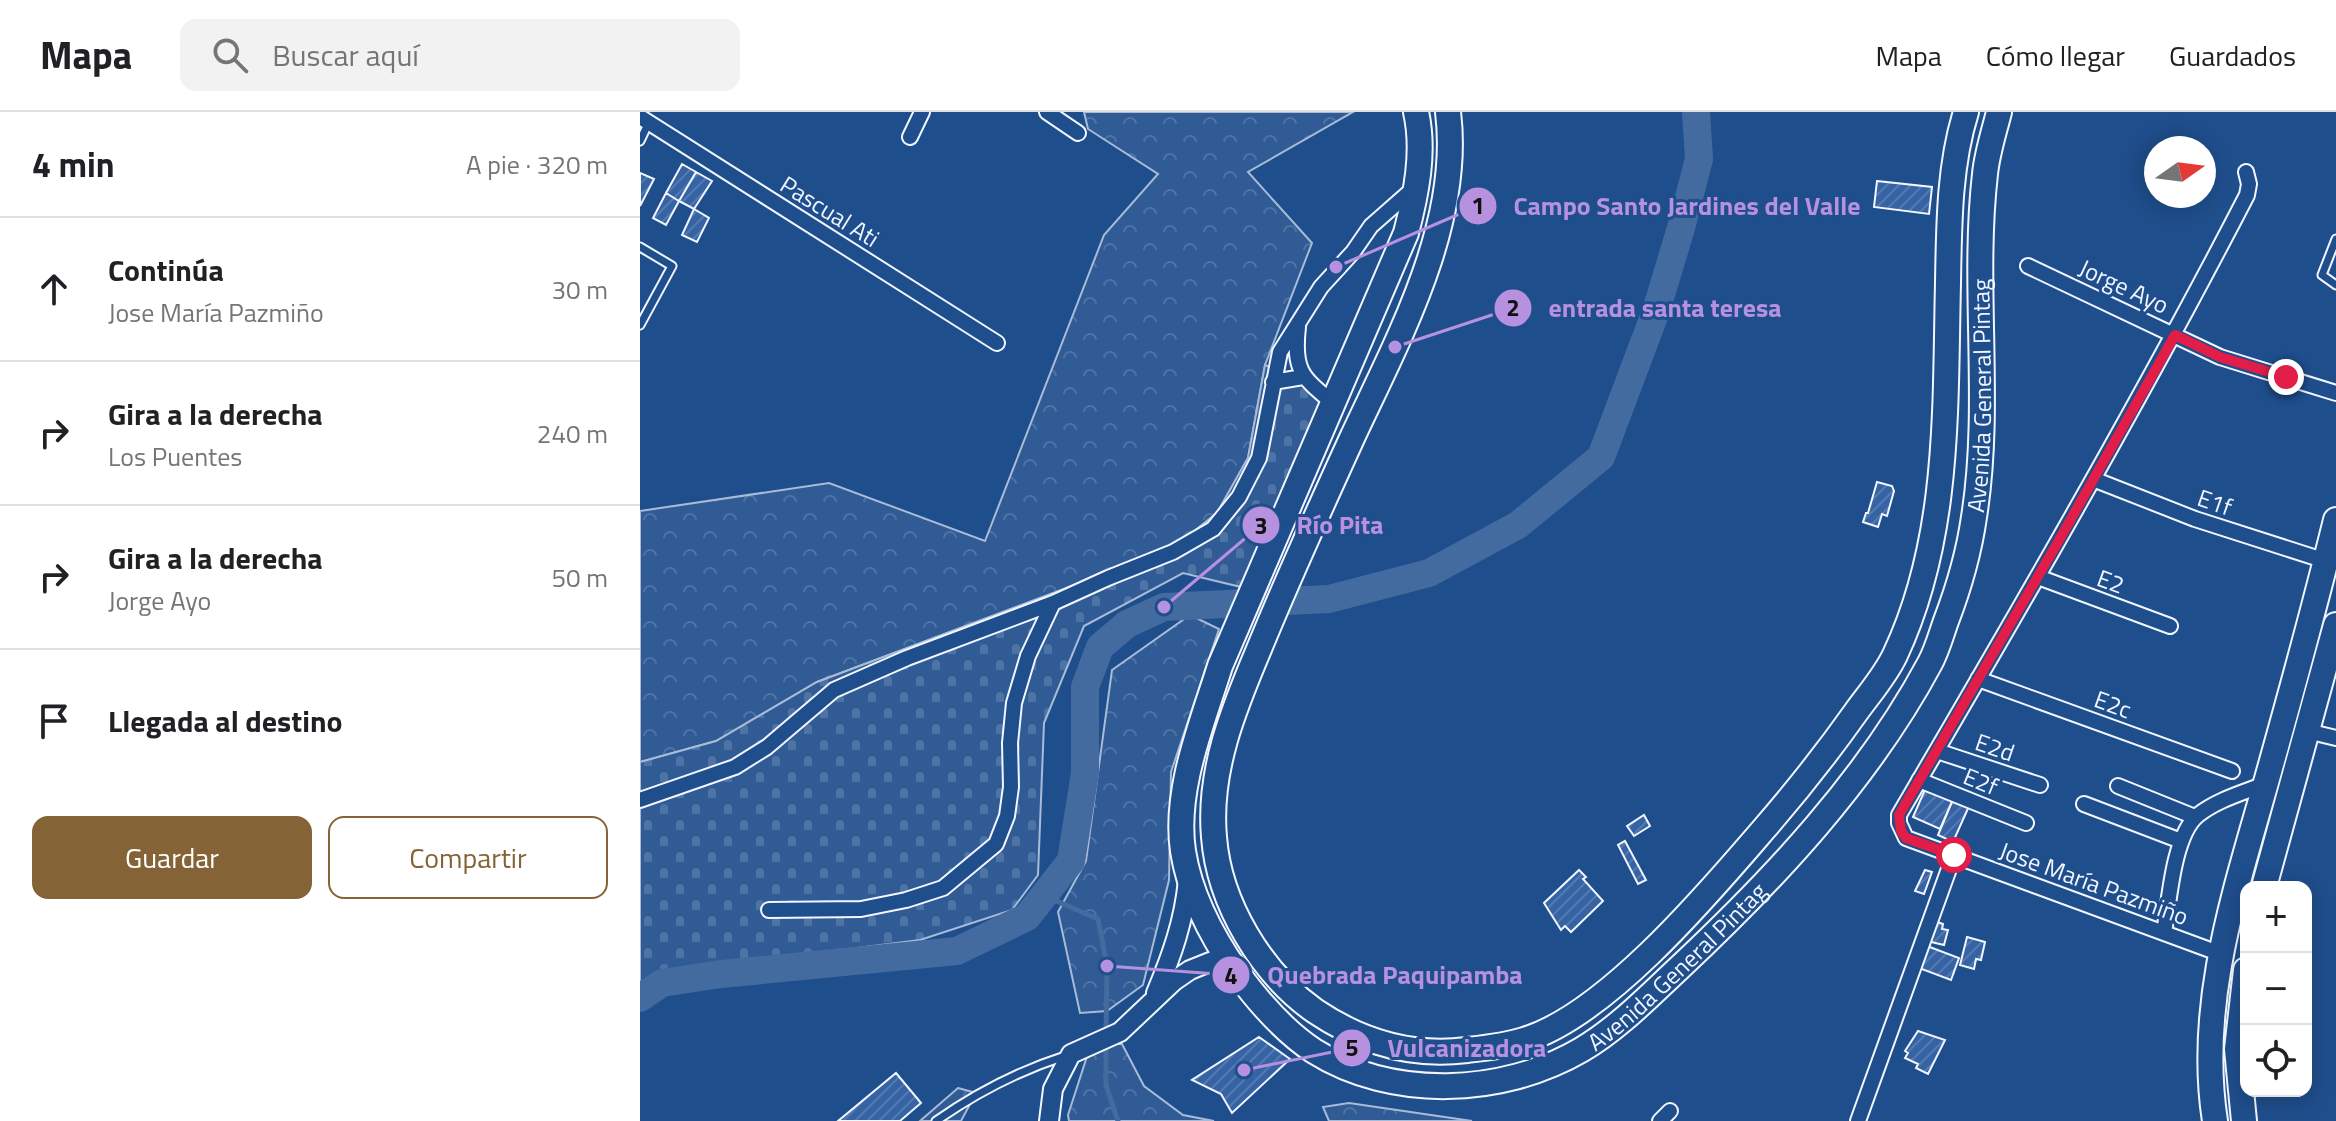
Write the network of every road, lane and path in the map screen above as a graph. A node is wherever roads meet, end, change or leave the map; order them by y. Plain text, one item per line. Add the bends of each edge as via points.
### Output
1 (922, 112) edge
2 (1047, 112) edge
3 (1416, 112) edge
4 (1448, 112) edge
5 (1966, 112) edge
6 (1999, 112) edge
7 (645, 119) edge
8 (1078, 133) dead end
9 (910, 137) dead end
10 (640, 141) edge
11 (2246, 172) dead end
12 (1417, 186) junction
13 (2336, 239) edge
14 (640, 247) edge
15 (2028, 266) dead end
16 (2336, 285) edge
17 (1299, 322) junction
18 (640, 325) edge
19 (2175, 335) junction
20 (997, 343) dead end
21 (1303, 377) junction
22 (1273, 382) junction
23 (2336, 393) edge
24 (1333, 403) junction
25 (2093, 479) junction
26 (2336, 520) edge
27 (2326, 561) junction
28 (2038, 577) junction
29 (1053, 603) junction
30 (2336, 625) edge
31 (2170, 626) dead end
32 (1978, 679) junction
33 (2307, 731) junction
34 (2336, 738) edge
35 (1937, 751) junction
36 (2232, 771) dead end
37 (1919, 780) junction
38 (2265, 784) junction
39 (2040, 785) dead end
40 (2118, 786) dead end
41 (640, 800) edge
42 (2084, 804) dead end
43 (2195, 817) junction
44 (2026, 823) dead end
45 (2181, 841) junction
46 (1954, 855) junction
47 (1188, 877) junction
48 (2266, 881) edge
49 (769, 910) dead end
50 (2164, 933) junction
51 (2221, 954) junction
52 (1225, 956) junction
53 (1154, 999) junction
54 (2240, 1023) edge
55 (1076, 1051) junction
56 (936, 1121) edge
57 (1049, 1121) edge
58 (1858, 1121) edge
59 (2215, 1121) edge
60 (2244, 1121) edge

1 - 9 street
2 - 8 street
3 - 12 highway, Avenida General Pintag
4 - 5 highway, Avenida General Pintag via 1448,198 1395,347 1244,684 1215,774 1214,843 1236,917 1301,1001 1357,1036 1444,1053 1528,1040 1568,1018 1642,960 1816,768 1890,665 1911,621 1936,523 1949,231 1957,139
6 - 52 highway, Avenida General Pintag via 1983,202 1979,472 1959,586 1933,658 1903,711 1852,782 1783,861 1707,942 1582,1050 1529,1073 1472,1085 1421,1087 1341,1065 1311,1049 1250,991
7 - 10 lane
7 - 20 street, Pascual Ati
11 - 19 street via 2247,195
12 - 17 street via 1371,226
12 - 24 highway, Avenida General Pintag via 1406,233
13 - 16 lane via 2322,275
14 - 18 lane via 672,266
15 - 19 street, Jorge Ayo
17 - 21 street via 1296,344
17 - 22 street via 1280,352
19 - 23 street, Jorge Ayo via 2220,357
19 - 25 street
21 - 22 street
21 - 24 street
22 - 29 street via 1259,458 1239,497 1213,529 1173,552
24 - 47 highway, Avenida General Pintag via 1220,666 1186,787 1182,847
25 - 27 street, E1f
25 - 28 street
26 - 27 highway
27 - 38 highway
28 - 31 street, E2
28 - 32 street
29 - 41 street via 834,690 735,767
29 - 49 street via 1028,656 1014,703 1011,787 996,844 943,888 906,900 861,909
30 - 33 highway
32 - 35 street
32 - 36 street, E2c
33 - 34 street
33 - 48 highway
35 - 37 street
35 - 39 street, E2d
37 - 44 street, E2f
37 - 46 street, Jose María Pazmiño via 1899,815 1901,831 1906,838
38 - 43 street
38 - 51 highway
40 - 43 street
42 - 45 street
43 - 45 street
45 - 50 street
46 - 50 street, Jose María Pazmiño
46 - 58 street
47 - 52 highway, Avenida General Pintag
47 - 53 street via 1176,944
50 - 51 street, Jose María Pazmiño
51 - 59 highway via 2209,1063
52 - 53 street via 1190,970
53 - 55 street via 1120,1032
54 - 60 highway via 2237,1049
55 - 56 lane via 1023,1070
55 - 57 street via 1053,1089

